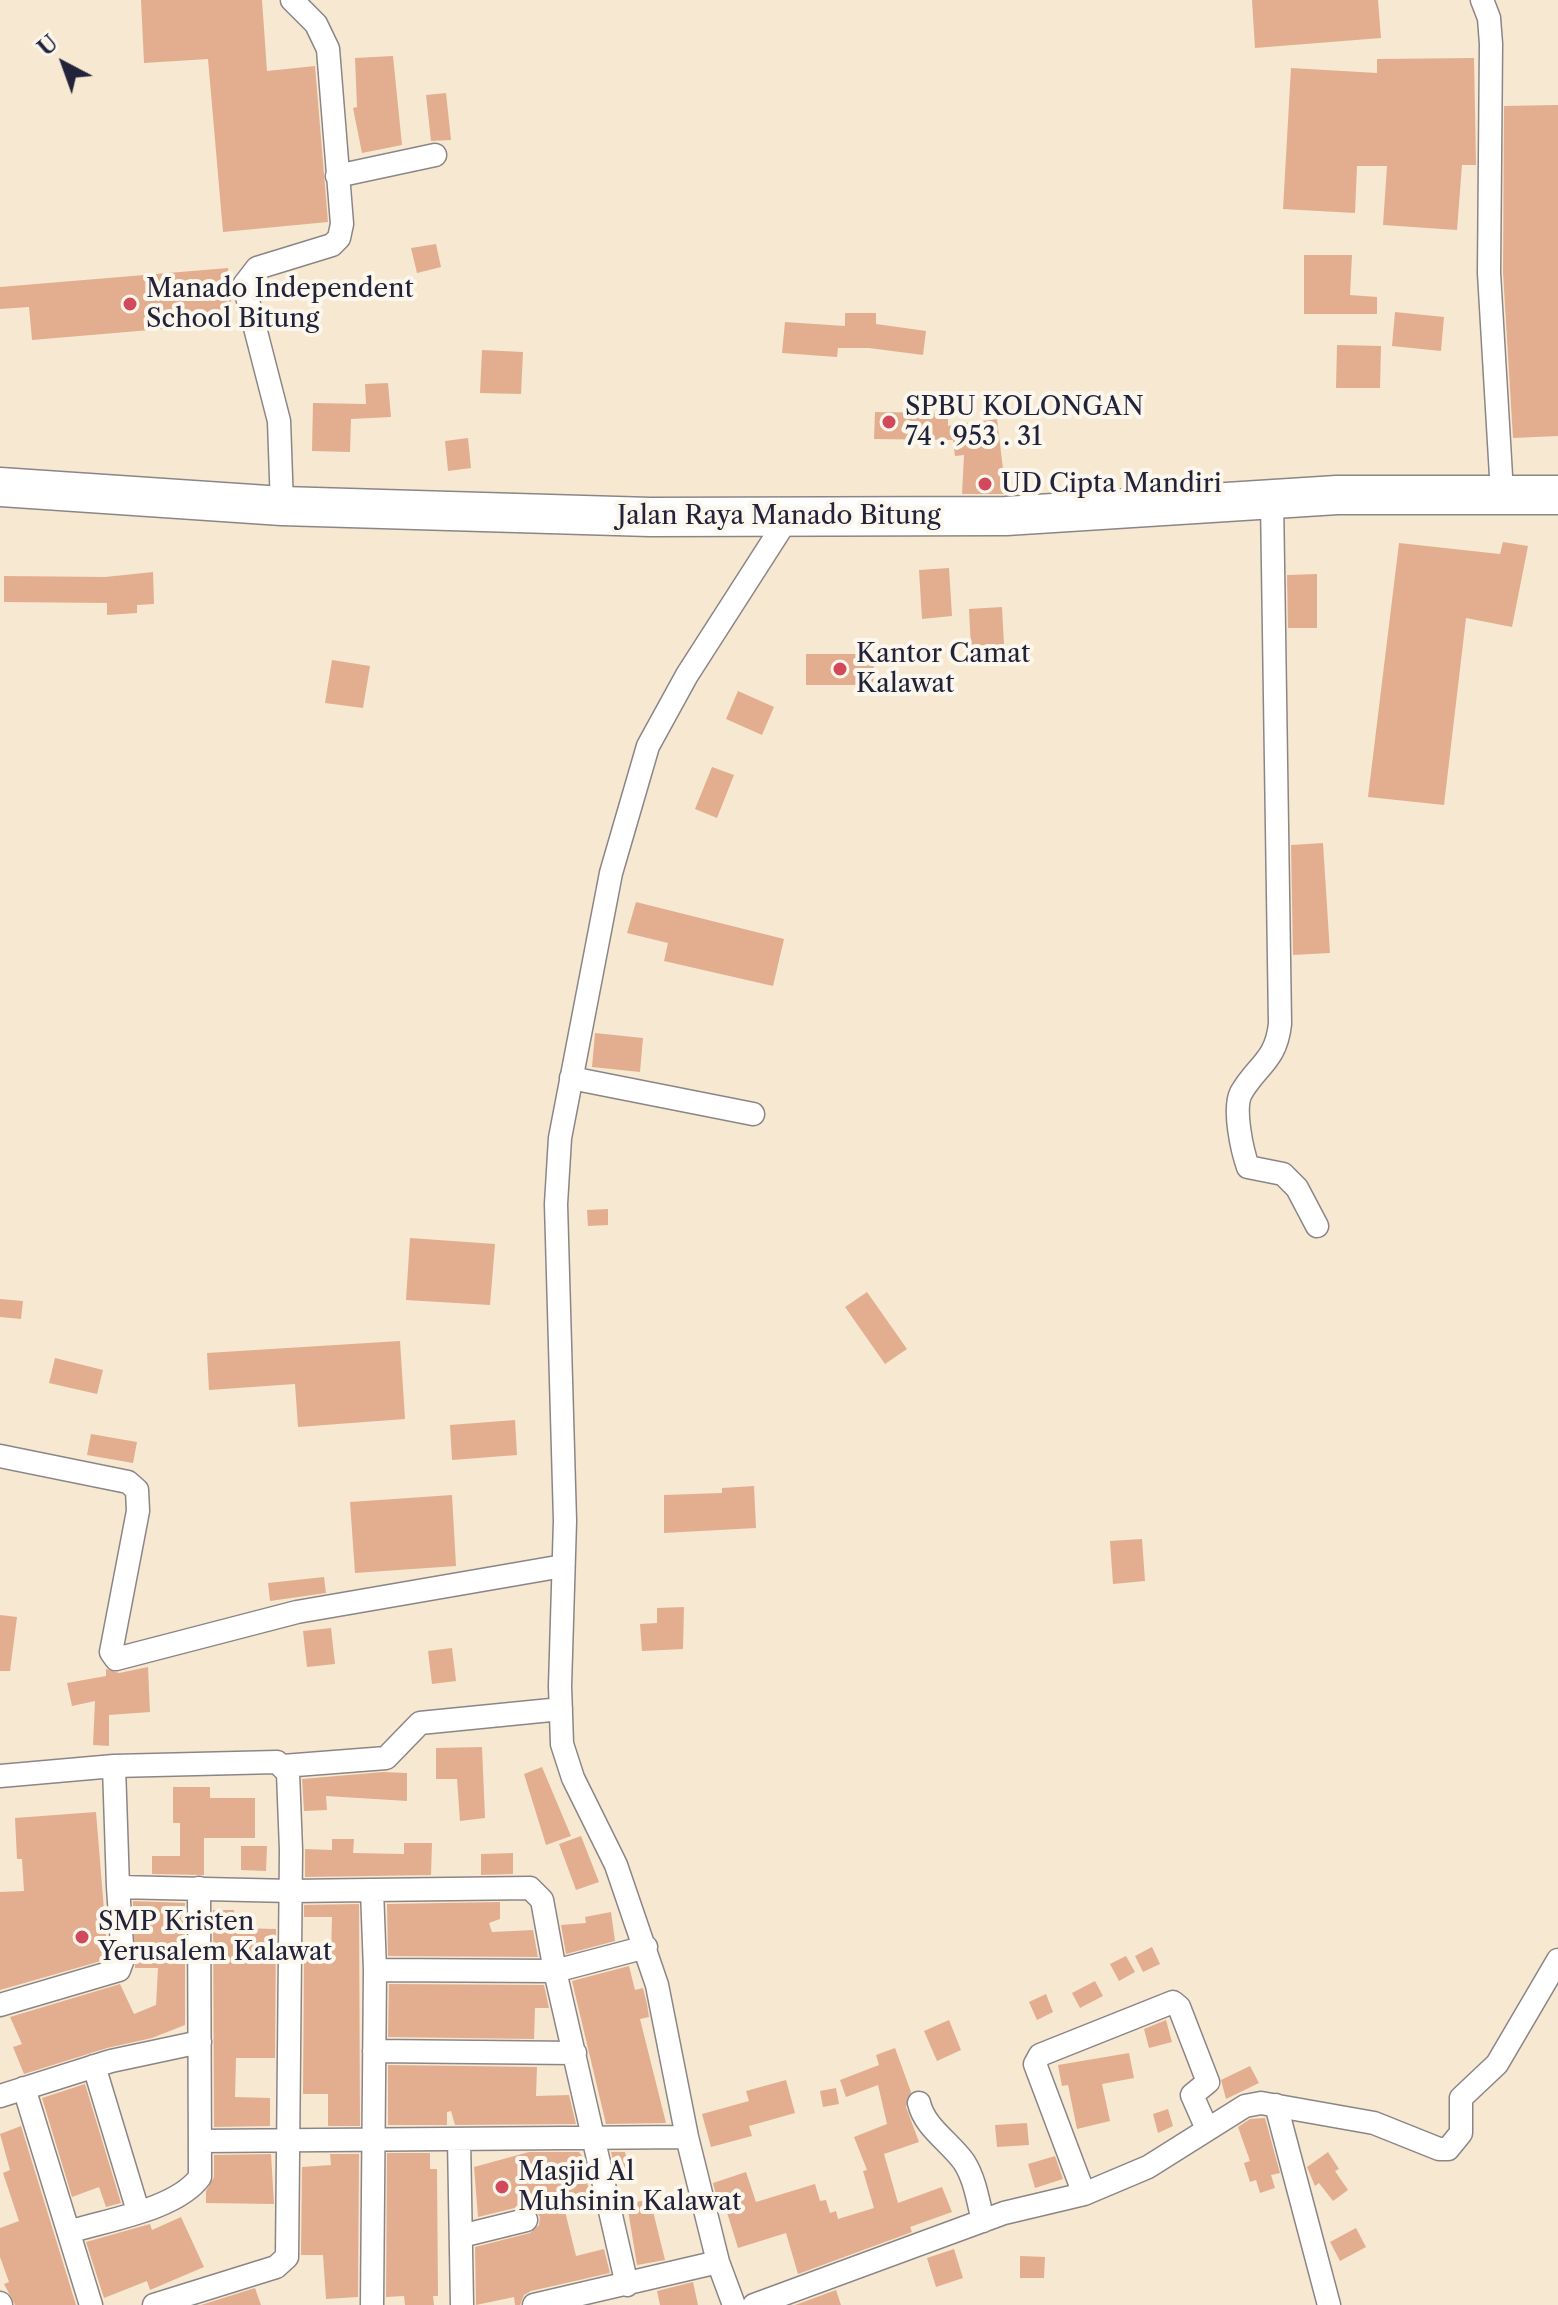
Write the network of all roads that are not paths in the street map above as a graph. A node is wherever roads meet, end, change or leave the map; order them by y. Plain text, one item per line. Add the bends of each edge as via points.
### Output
1 (292, 0) edge
2 (1482, 0) edge
3 (435, 155) dead end
4 (337, 176) junction
5 (0, 487) edge
6 (1502, 493) junction
7 (1558, 495) edge
8 (1272, 500) junction
9 (282, 506) junction
10 (789, 516) junction
11 (571, 1078) junction
12 (753, 1114) dead end
13 (1317, 1226) dead end
14 (0, 1456) edge
15 (563, 1566) junction
16 (561, 1709) junction
17 (114, 1766) junction
18 (283, 1766) junction
19 (0, 1776) edge
20 (118, 1887) junction
21 (199, 1888) junction
22 (372, 1890) junction
23 (291, 1891) junction
24 (646, 1947) junction
25 (1558, 1960) edge
26 (375, 1970) junction
27 (555, 1971) junction
28 (0, 2005) edge
29 (200, 2042) junction
30 (374, 2051) junction
31 (575, 2053) junction
32 (94, 2066) junction
33 (24, 2088) junction
34 (0, 2096) edge
35 (919, 2103) dead end
36 (1276, 2105) junction
37 (1207, 2129) junction
38 (687, 2137) junction
39 (596, 2138) junction
40 (287, 2139) junction
41 (459, 2139) junction
42 (371, 2140) junction
43 (201, 2141) junction
44 (1084, 2194) junction
45 (138, 2211) junction
46 (526, 2220) dead end
47 (983, 2221) junction
48 (69, 2232) junction
49 (461, 2236) junction
50 (718, 2262) junction
51 (627, 2285) junction
52 (91, 2305) edge
53 (154, 2305) edge
54 (372, 2305) edge
55 (462, 2305) edge
56 (534, 2305) edge
57 (734, 2305) edge
58 (754, 2305) edge
59 (1329, 2305) edge

1 - 4 street via 316,24 328,49
2 - 6 street via 1491,44 1489,273
3 - 4 street
4 - 9 street via 339,238 327,247 257,268 244,285 279,421
5 - 9 highway, Jalan Raya Manado Bitung
6 - 7 highway, Jalan Raya Manado Bitung
6 - 8 highway, Jalan Raya Manado Bitung
8 - 10 highway, Jalan Raya Manado Bitung via 1006,516
8 - 13 street via 1280,1024 1270,1059 1238,1103 1248,1167 1283,1174 1297,1188
9 - 10 highway, Jalan Raya Manado Bitung
10 - 11 street via 648,746 611,873
11 - 12 street
11 - 15 street via 556,1204
14 - 15 street via 128,1482 137,1490 138,1511 111,1652 116,1659 297,1612
15 - 16 street
16 - 18 street via 420,1723 386,1758
16 - 24 street via 562,1744 573,1778 616,1865
17 - 18 street
17 - 19 street
17 - 20 street
18 - 23 street via 290,1781
20 - 21 street
20 - 28 street via 121,1967
21 - 23 street
21 - 29 street
22 - 23 street
22 - 26 street
22 - 27 street via 530,1888 542,1900
23 - 40 street
24 - 27 street
24 - 38 street via 668,2029
25 - 36 street via 1497,2064 1461,2098 1461,2133 1448,2149 1374,2123
26 - 27 street
26 - 30 street
27 - 31 street
29 - 32 street
29 - 43 street
30 - 31 street
30 - 42 street
31 - 39 street
32 - 33 street
32 - 45 street
33 - 34 street
33 - 48 street
35 - 47 street via 922,2117 973,2179
36 - 37 street via 1245,2106
36 - 59 street
37 - 44 street via 1148,2167
37 - 44 street via 1192,2095 1208,2082 1173,2002 1040,2055 1035,2064
38 - 39 street
38 - 50 street
39 - 41 street
39 - 51 street
40 - 42 street
40 - 43 street
40 - 53 street via 287,2257 276,2267
41 - 42 street
41 - 49 street
42 - 54 street
43 - 45 street via 202,2169 194,2185 164,2204
44 - 47 street
45 - 48 street
46 - 49 street
47 - 58 street
48 - 52 street
49 - 55 street
50 - 51 street
50 - 57 street
51 - 56 street

